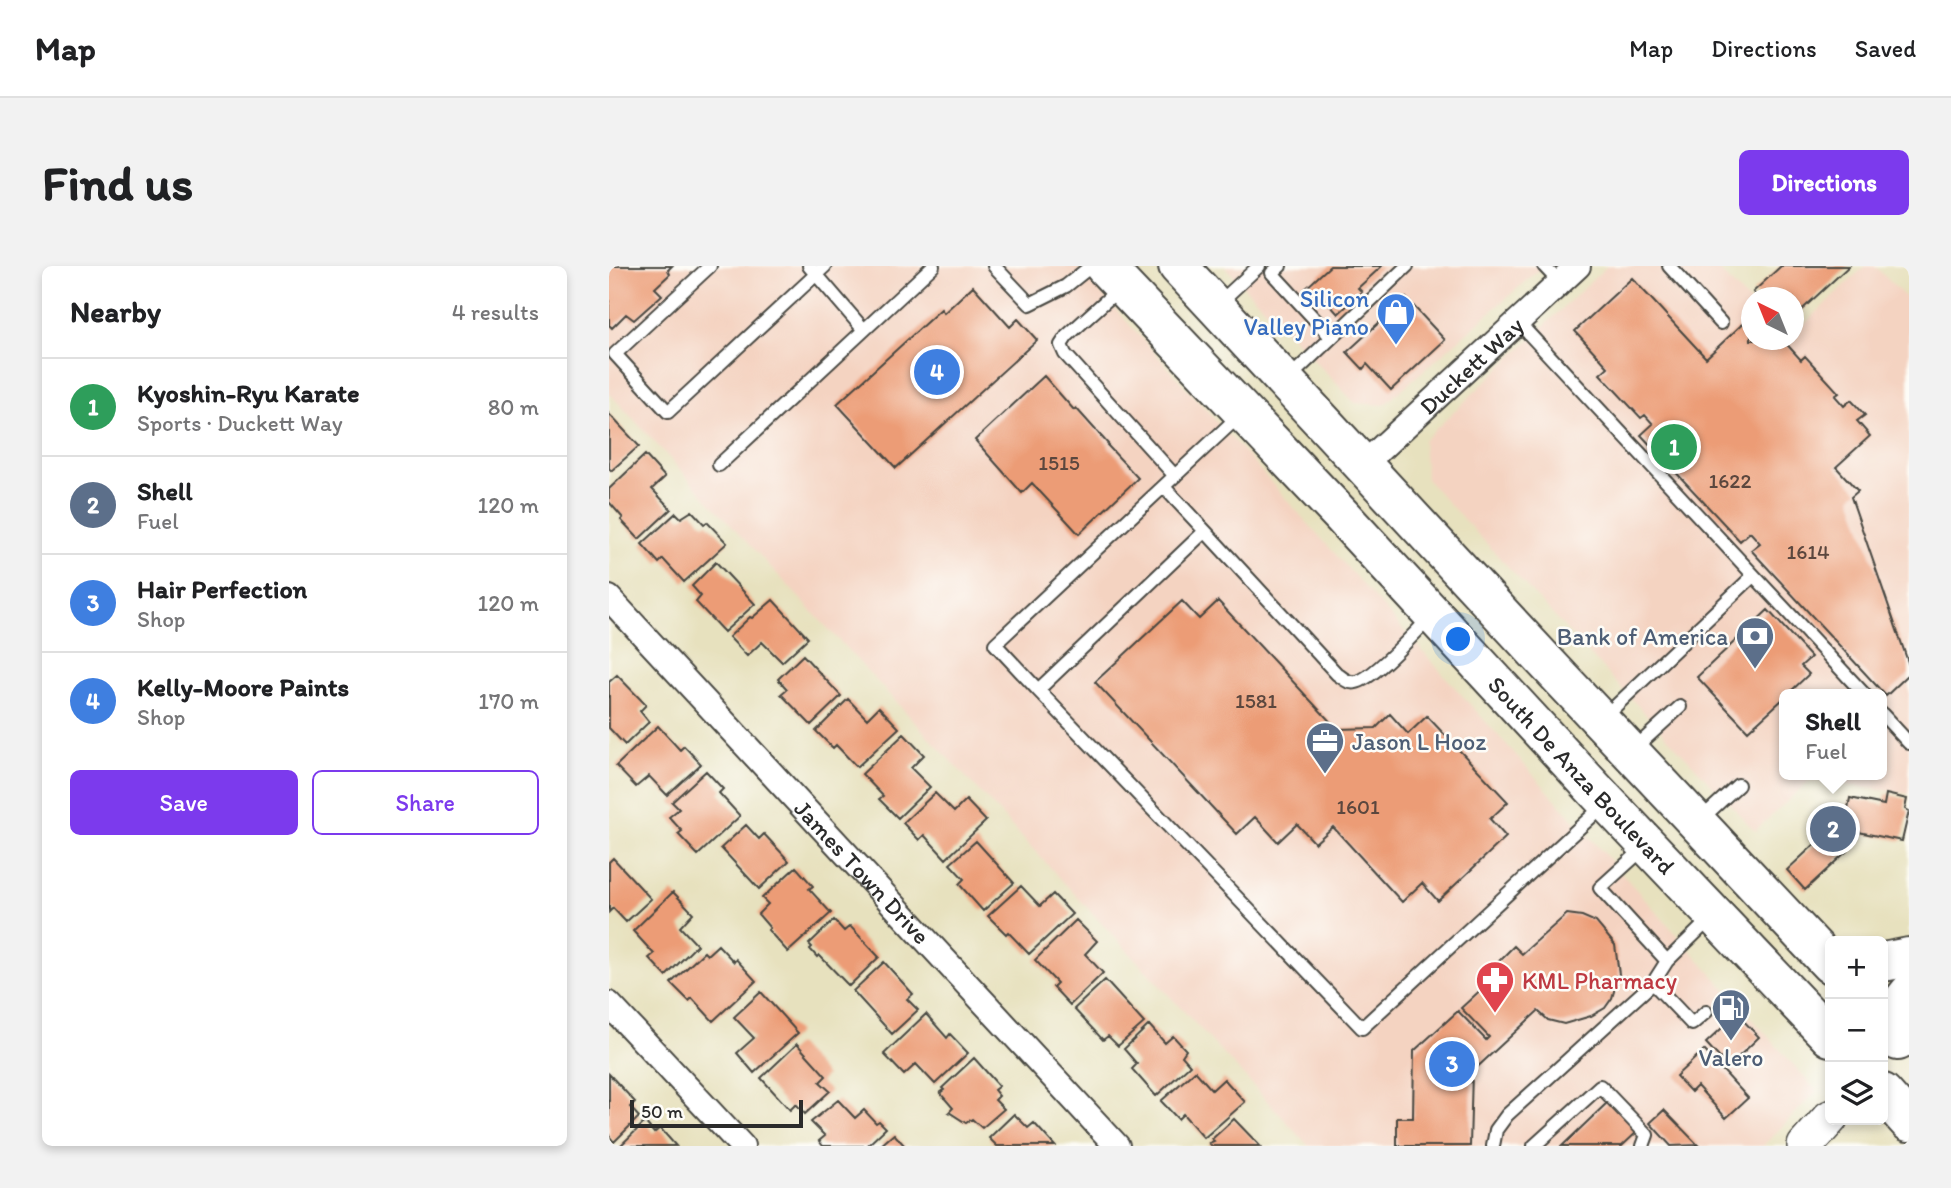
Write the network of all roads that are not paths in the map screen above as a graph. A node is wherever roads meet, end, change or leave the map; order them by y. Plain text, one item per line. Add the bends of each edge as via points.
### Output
1 (710, 266) edge
2 (933, 266) edge
3 (994, 266) edge
4 (1178, 266) edge
5 (1259, 266) edge
6 (1407, 266) edge
7 (1578, 266) edge
8 (1669, 266) edge
9 (1278, 267) edge
10 (817, 269) edge
11 (1106, 272) edge
12 (1552, 274) edge
13 (1216, 307) junction
14 (1518, 321) junction
15 (1721, 323) dead end
16 (864, 330) junction
17 (1331, 337) junction
18 (1185, 352) junction
19 (1285, 382) junction
20 (1243, 413) junction
21 (719, 465) dead end
22 (1363, 465) junction
23 (1175, 476) junction
24 (1164, 487) junction
25 (1341, 515) junction
26 (1205, 531) junction
27 (1753, 576) junction
28 (609, 598) edge
29 (1433, 615) junction
30 (1503, 615) junction
31 (1859, 689) edge
32 (1038, 690) junction
33 (1680, 707) dead end
34 (1887, 719) edge
35 (1601, 720) junction
36 (1909, 743) edge
37 (1631, 752) junction
38 (1738, 785) dead end
39 (1607, 802) junction
40 (1698, 822) junction
41 (1648, 845) junction
42 (1714, 915) junction
43 (1825, 955) edge
44 (1909, 957) edge
45 (1667, 961) junction
46 (1888, 961) edge
47 (1653, 983) junction
48 (1909, 993) edge
49 (609, 1004) edge
50 (1706, 1012) dead end
51 (1825, 1032) edge
52 (1896, 1043) edge
53 (1888, 1099) edge
54 (1909, 1122) edge
55 (1825, 1124) edge
56 (742, 1146) edge
57 (1117, 1146) edge
58 (1493, 1146) edge
59 (1534, 1146) edge
60 (1643, 1146) edge
61 (1805, 1146) edge

1 - 10 lane via 615,354 668,412
2 - 16 lane
3 - 11 lane via 1030,304
4 - 13 main road, South De Anza Boulevard
5 - 13 lane
6 - 17 lane
7 - 12 street, Duckett Way
8 - 15 lane
9 - 17 lane via 1272,273
10 - 16 lane
11 - 18 main road, South De Anza Boulevard
11 - 23 lane via 1061,345
12 - 14 street, Duckett Way
13 - 19 main road, South De Anza Boulevard
14 - 22 street, Duckett Way
14 - 27 lane
16 - 21 lane
17 - 19 lane
18 - 20 main road, South De Anza Boulevard
18 - 22 main road via 1232,364 1325,456
19 - 22 main road, South De Anza Boulevard
20 - 23 lane
20 - 25 main road, South De Anza Boulevard
22 - 30 main road, South De Anza Boulevard
23 - 24 lane
24 - 26 lane
24 - 32 lane via 995,643
25 - 29 main road, South De Anza Boulevard
25 - 30 main road via 1376,518 1459,607
26 - 29 lane via 1347,682 1371,676
26 - 32 lane
27 - 31 lane
27 - 35 lane
28 - 57 street, James Town Drive
29 - 39 main road, South De Anza Boulevard
30 - 35 main road, South De Anza Boulevard
32 - 39 lane via 1362,1028
33 - 37 lane
34 - 36 lane
35 - 37 main road, South De Anza Boulevard
37 - 40 main road, South De Anza Boulevard
38 - 40 lane
39 - 41 main road, South De Anza Boulevard
40 - 43 main road, South De Anza Boulevard
41 - 42 main road, South De Anza Boulevard
41 - 45 lane via 1600,888
42 - 45 lane
42 - 51 main road, South De Anza Boulevard
44 - 46 main road
45 - 47 lane
47 - 50 lane via 1692,1024
47 - 58 lane via 1507,1115 1496,1130
48 - 52 main road via 1901,1003
49 - 56 street
53 - 54 main road
55 - 61 main road
59 - 60 lane via 1600,1086 1647,1135

